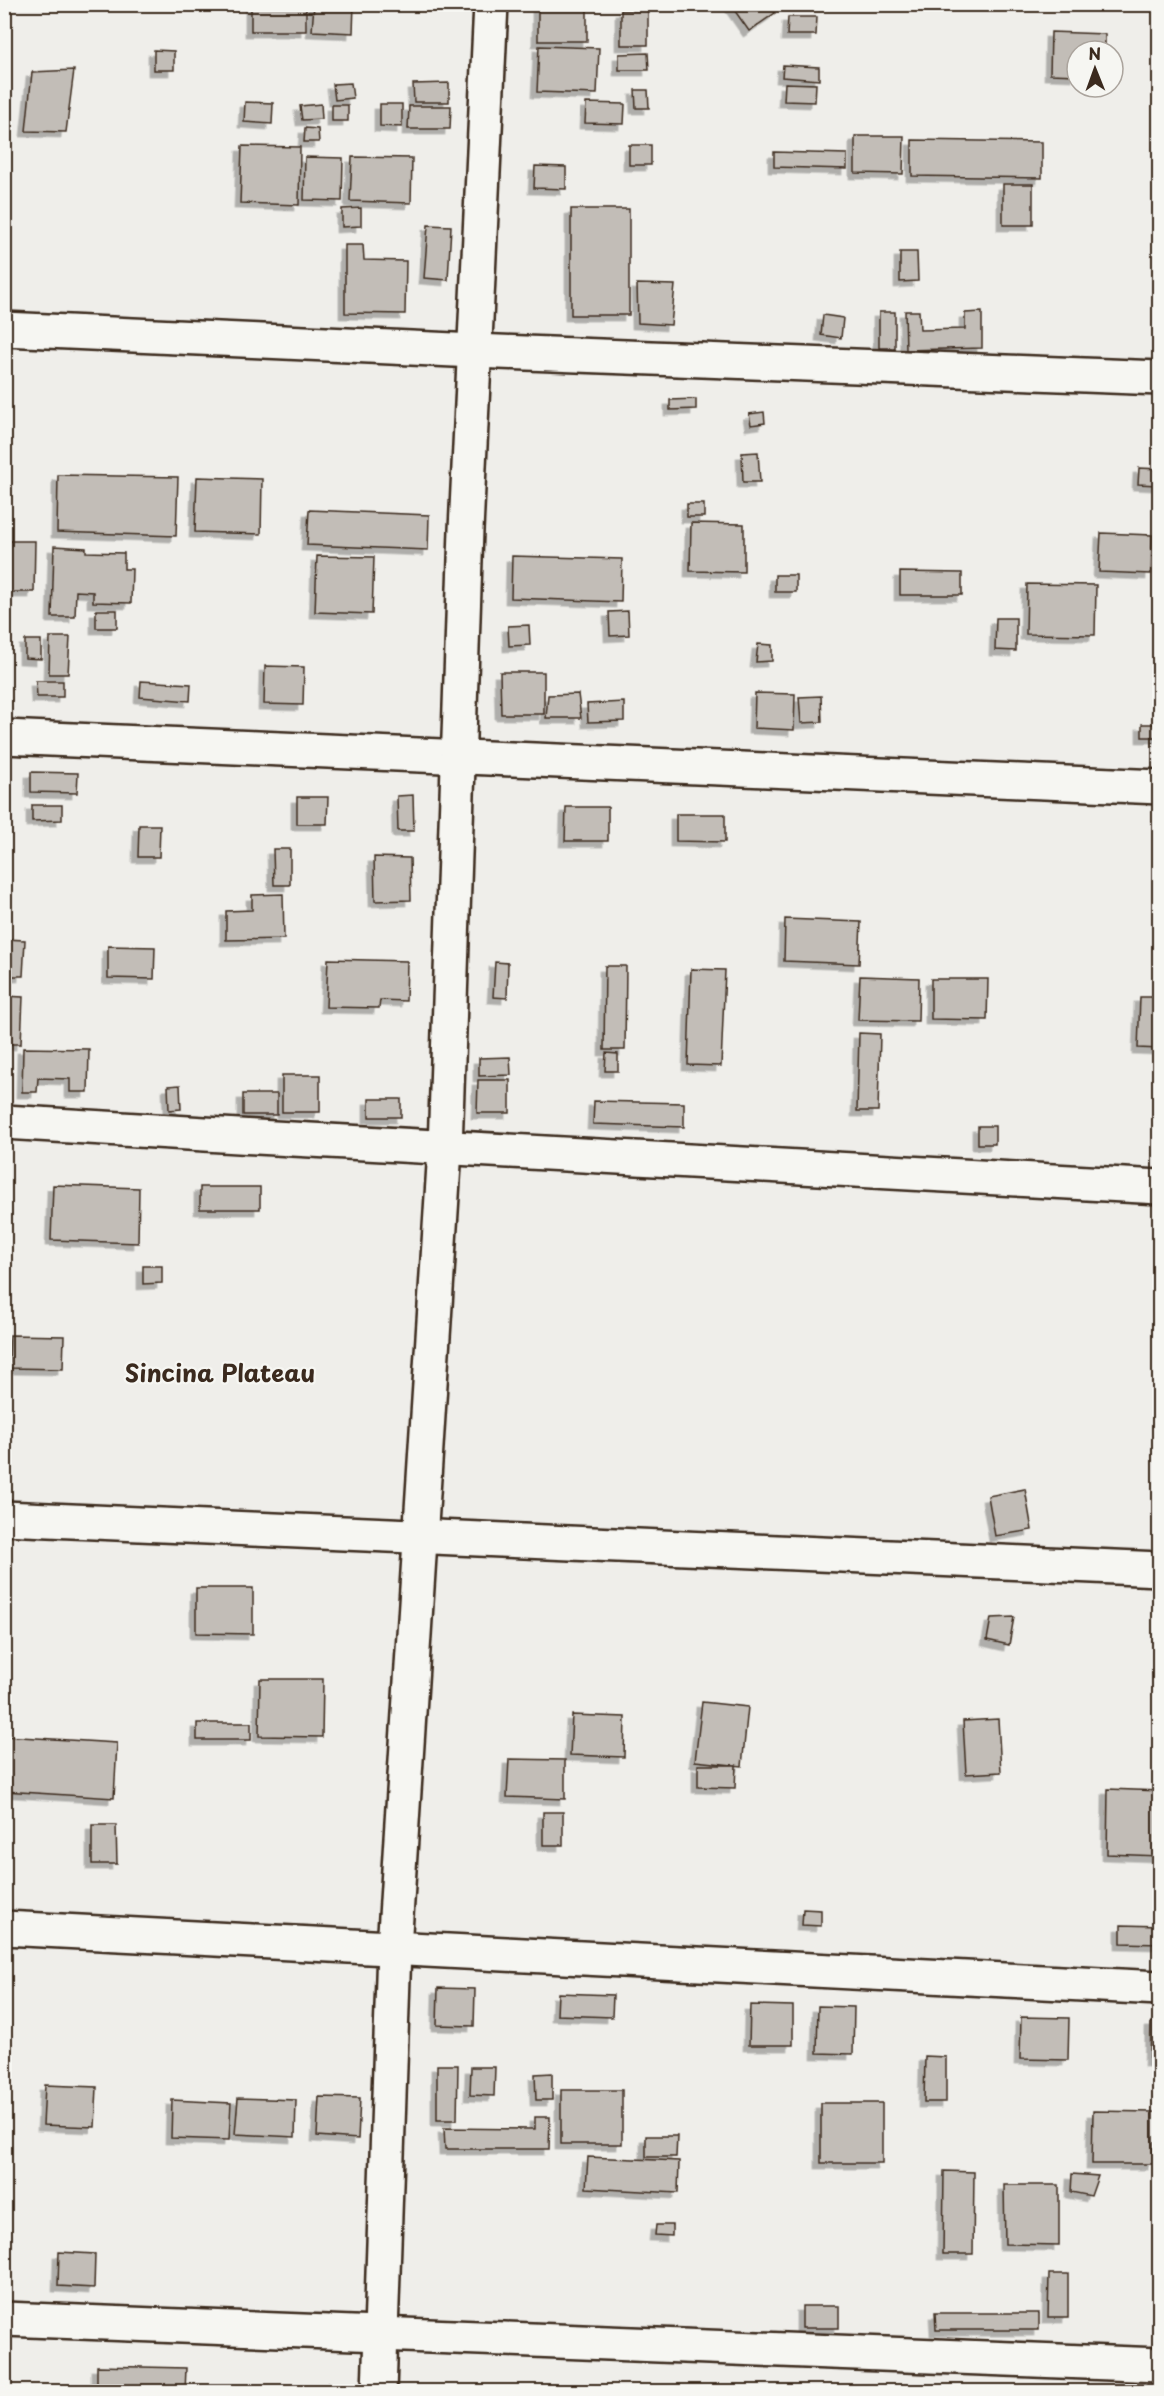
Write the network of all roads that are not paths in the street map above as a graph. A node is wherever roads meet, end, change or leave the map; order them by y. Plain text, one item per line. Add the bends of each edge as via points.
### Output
1 (491, 4) edge
2 (4, 329) edge
3 (475, 351) junction
4 (1160, 378) edge
5 (4, 737) edge
6 (458, 757) junction
7 (1160, 787) edge
8 (4, 1122) edge
9 (445, 1149) junction
10 (1160, 1187) edge
11 (4, 1518) edge
12 (419, 1537) junction
13 (1160, 1569) edge
14 (4, 1928) edge
15 (394, 1948) junction
16 (1160, 1988) edge
17 (4, 2319) edge
18 (381, 2333) junction
19 (1160, 2365) edge
20 (378, 2391) edge

1 - 3 street
2 - 3 street
3 - 4 street
3 - 6 street
5 - 6 street
6 - 7 street
6 - 9 street
8 - 9 street
9 - 10 street
9 - 12 street
11 - 12 street
12 - 13 street
12 - 15 street
14 - 15 street
15 - 16 street
15 - 18 street
17 - 18 street
18 - 19 street
18 - 20 street

